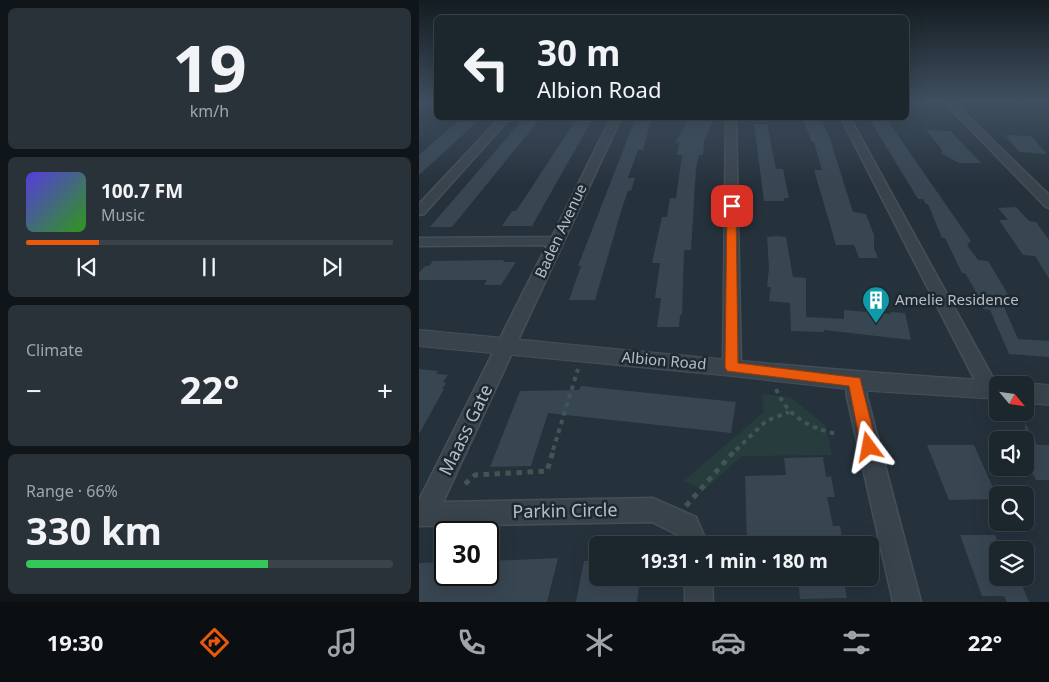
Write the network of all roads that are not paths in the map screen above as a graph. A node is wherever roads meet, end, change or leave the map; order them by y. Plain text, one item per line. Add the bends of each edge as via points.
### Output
1 (495, 129) edge
2 (611, 129) edge
3 (731, 129) edge
4 (851, 129) edge
5 (975, 129) edge
6 (1049, 204) edge
7 (419, 211) edge
8 (556, 241) junction
9 (419, 242) edge
10 (419, 338) edge
11 (507, 346) junction
12 (732, 367) junction
13 (856, 381) junction
14 (989, 383) edge
15 (989, 390) edge
16 (1034, 394) edge
17 (1049, 395) edge
18 (422, 514) edge
19 (691, 536) edge
20 (699, 586) edge
21 (699, 602) edge
22 (907, 602) edge

1 - 7 street
2 - 8 street, Baden Avenue
3 - 12 street
4 - 14 street
5 - 6 street
8 - 9 street
8 - 11 street, Baden Avenue
10 - 11 street, Albion Road
11 - 12 street, Albion Road
11 - 18 street, Maass Gate
12 - 13 street, Albion Road
13 - 15 street, Albion Road
13 - 22 street via 857,397
16 - 17 street
18 - 19 street, Parkin Circle via 653,510 687,526
20 - 21 street

